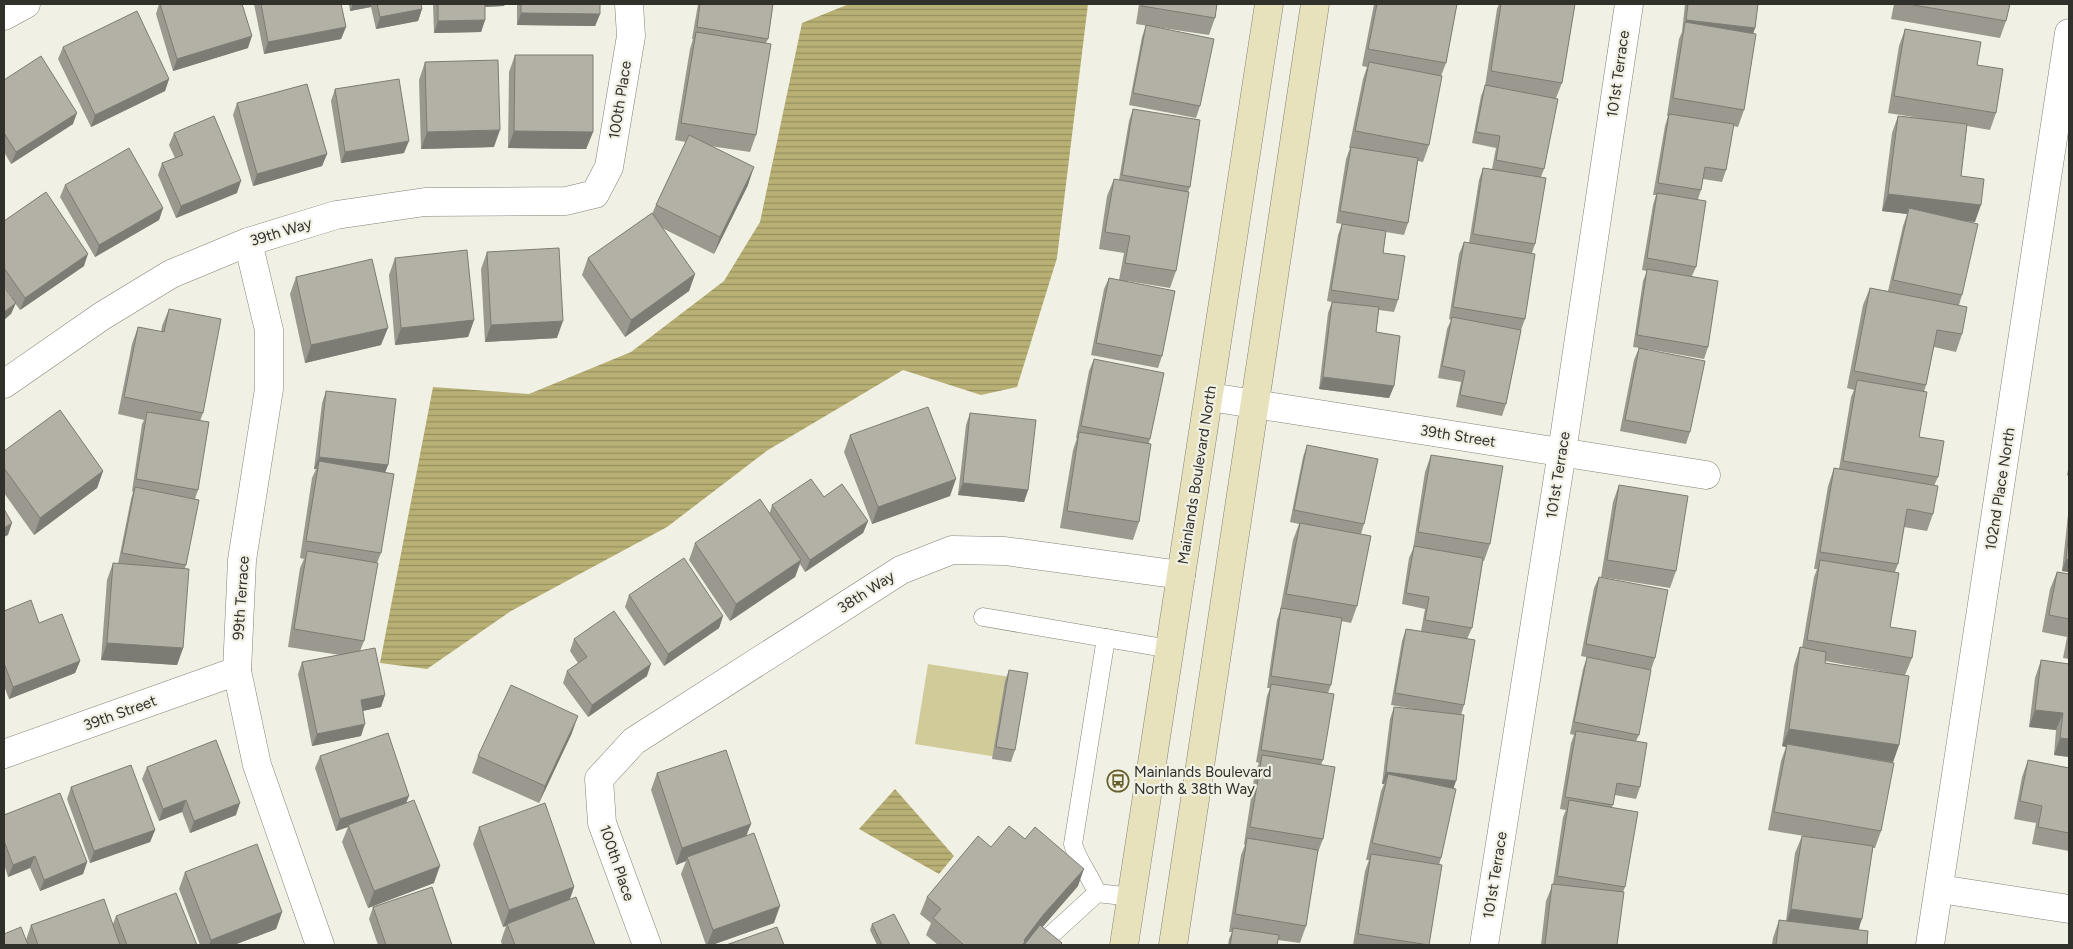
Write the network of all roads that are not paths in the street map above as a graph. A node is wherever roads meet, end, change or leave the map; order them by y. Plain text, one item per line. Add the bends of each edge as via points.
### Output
1 (26, 4) edge
2 (629, 4) edge
3 (1269, 4) edge
4 (1315, 4) edge
5 (1629, 4) edge
6 (4, 16) edge
7 (2069, 33) edge
8 (596, 194) joint
9 (248, 242) junction
10 (4, 384) edge
11 (1210, 396) junction
12 (1254, 404) junction
13 (1562, 452) junction
14 (1706, 475) dead end
15 (1182, 575) junction
16 (984, 617) dead end
17 (1106, 638) junction
18 (1170, 649) junction
19 (237, 671) junction
20 (4, 754) edge
21 (599, 779) joint
22 (1940, 889) junction
23 (1097, 893) junction
24 (1132, 897) junction
25 (2069, 909) edge
26 (320, 945) edge
27 (647, 945) edge
28 (1042, 945) edge
29 (1124, 945) edge
30 (1173, 945) edge
31 (1484, 945) edge
32 (1930, 945) edge

1 - 6 street
2 - 8 street, 100th Place via 631,36 609,167
3 - 11 street, Mainlands Boulevard North
4 - 12 street
5 - 13 street, 101st Terrace
7 - 22 street, 102nd Place North
8 - 9 street, 39th Way via 566,201 424,202 395,206 336,215
9 - 10 street, 39th Way via 171,274 102,316
9 - 19 street, 99th Terrace via 269,330 269,390 242,560
11 - 12 street, 39th Street
11 - 15 street, Mainlands Boulevard North
12 - 13 street, 39th Street
12 - 30 street
13 - 14 street, 39th Street
13 - 31 street, 101st Terrace
15 - 18 street, Mainlands Boulevard North
15 - 21 street, 38th Way via 1004,551 952,550 901,570 634,741
16 - 17 lane
17 - 18 lane
17 - 23 lane via 1073,844 1076,856 1091,877
18 - 24 street, Mainlands Boulevard North
19 - 20 street, 39th Street
19 - 26 street, 99th Terrace via 257,765
21 - 27 street, 100th Place via 602,823
22 - 25 street
22 - 32 street, 102nd Place North
23 - 24 lane
23 - 28 lane
24 - 29 street, Mainlands Boulevard North

